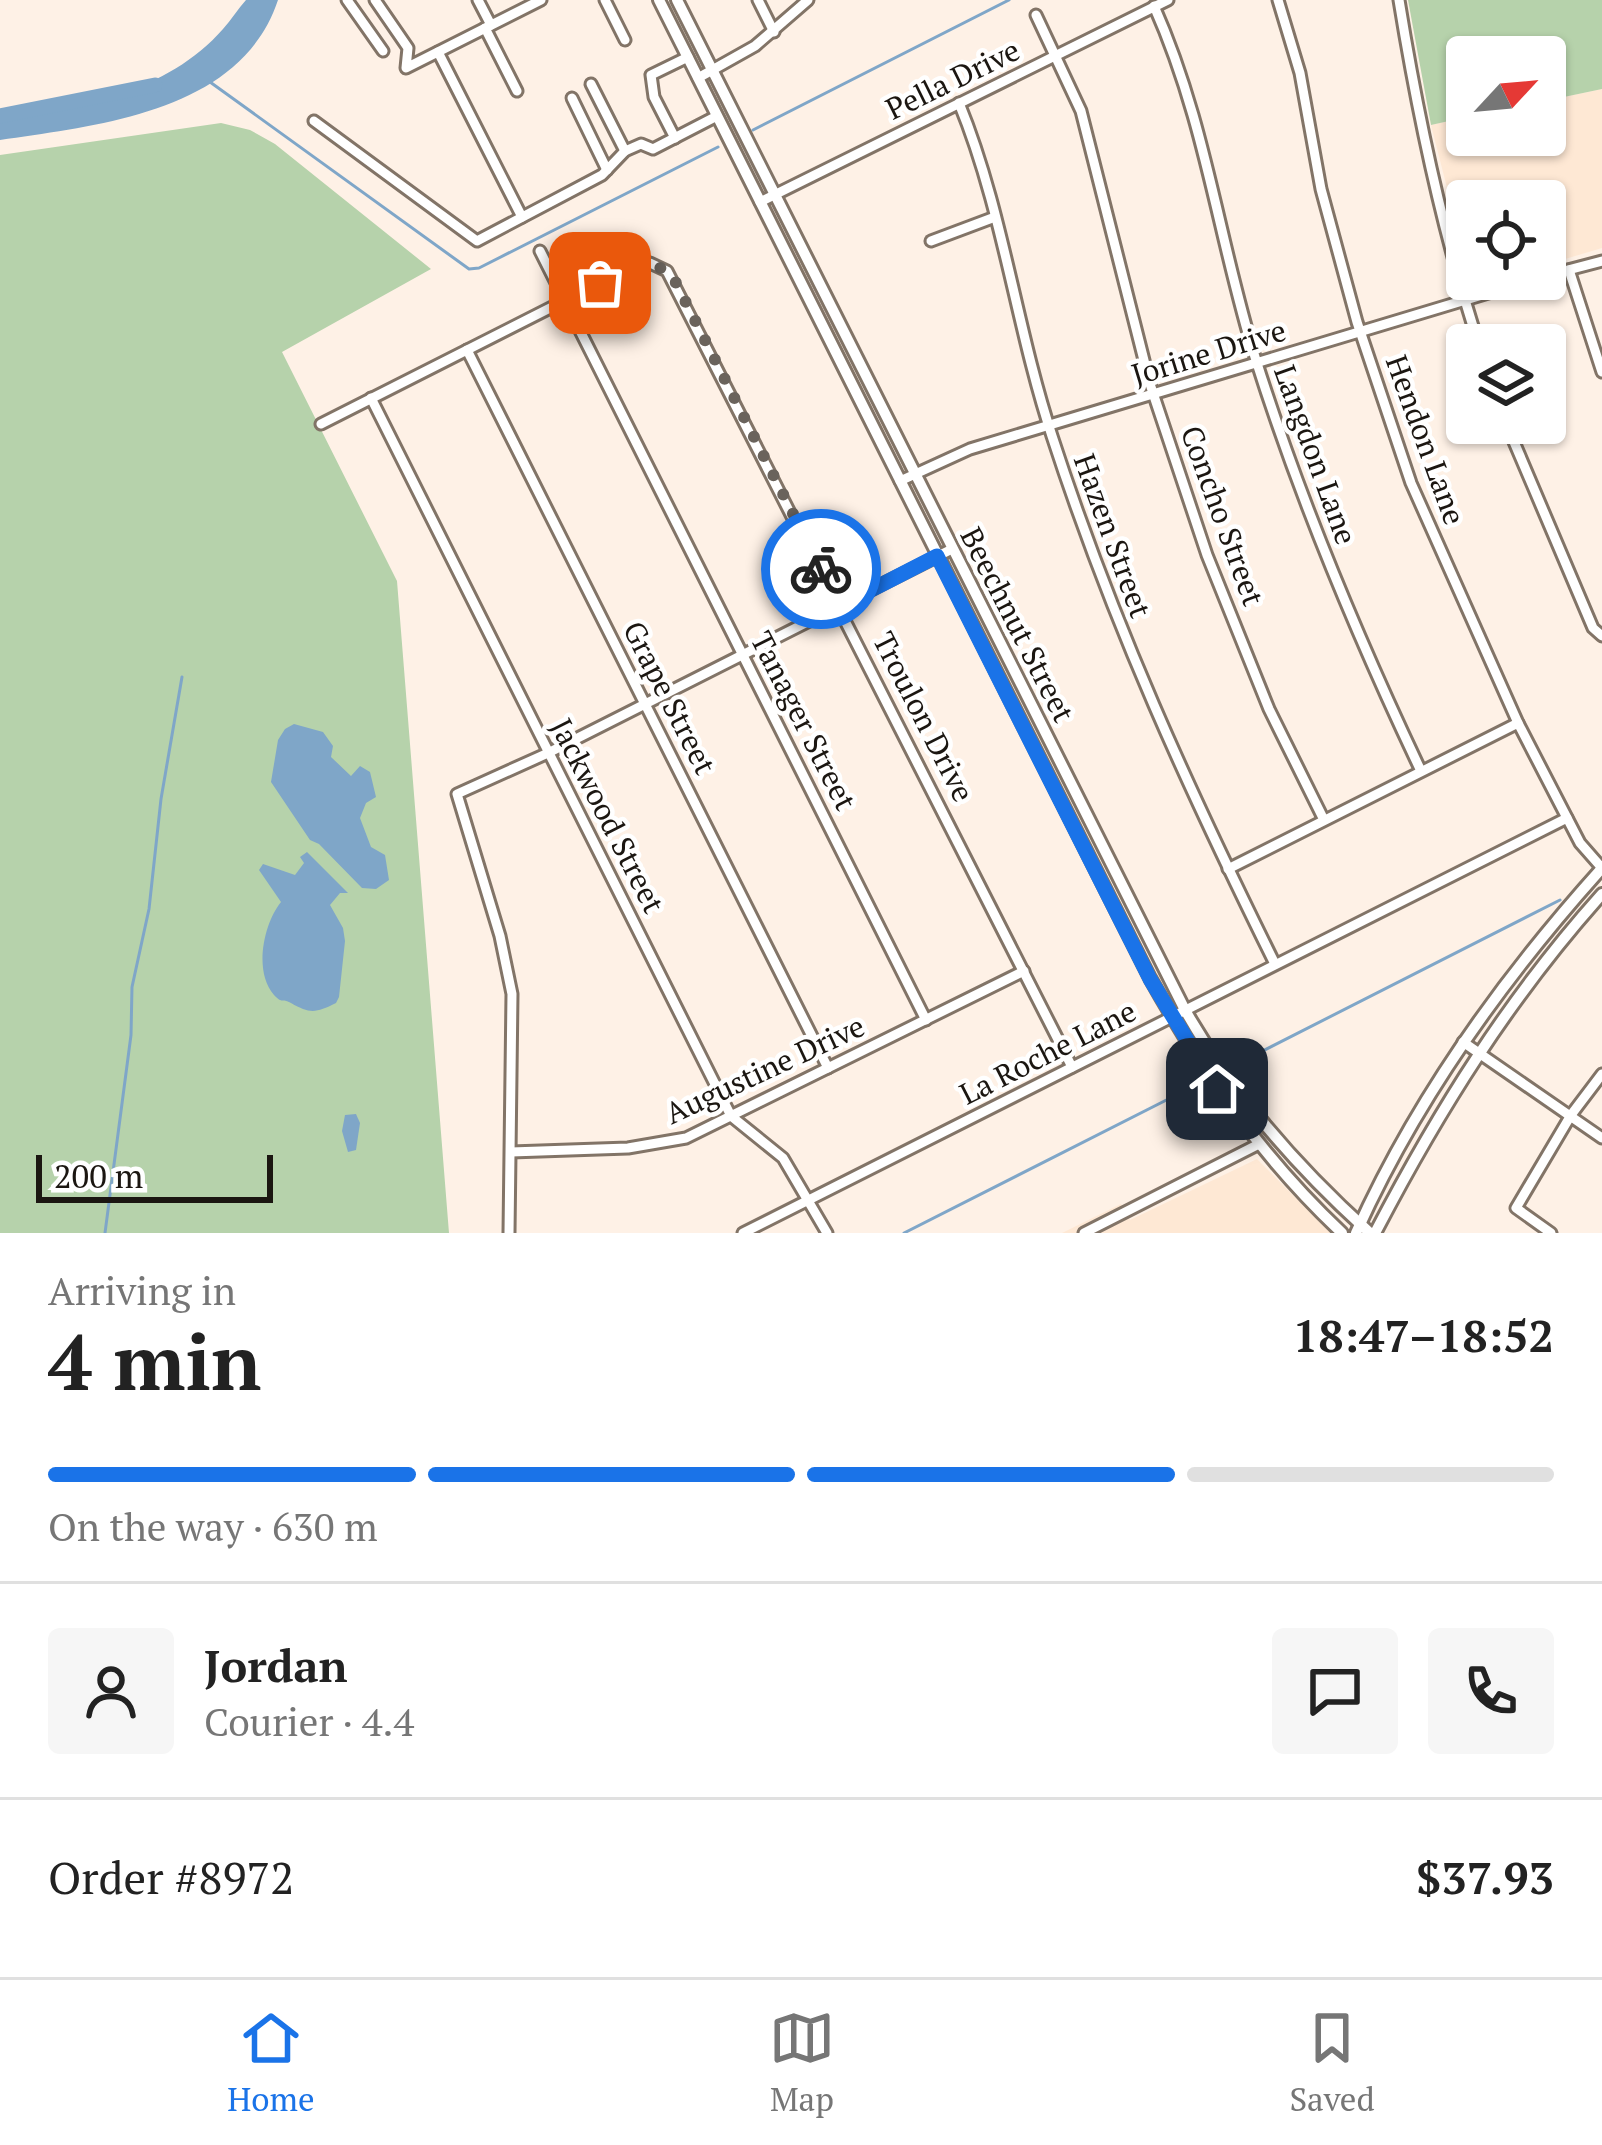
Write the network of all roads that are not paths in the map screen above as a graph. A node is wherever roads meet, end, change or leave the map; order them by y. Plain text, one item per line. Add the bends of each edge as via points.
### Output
1 (346, 0) edge
2 (375, 0) edge
3 (478, 0) edge
4 (541, 0) edge
5 (605, 0) edge
6 (659, 0) edge
7 (677, 0) edge
8 (758, 0) edge
9 (808, 0) edge
10 (1168, 0) edge
11 (1278, 0) edge
12 (1399, 0) edge
13 (1154, 6) junction
14 (1036, 15) dead end
15 (488, 26) junction
16 (774, 32) junction
17 (625, 40) dead end
18 (383, 51) dead end
19 (438, 52) junction
20 (1057, 55) junction
21 (688, 57) junction
22 (712, 70) junction
23 (698, 78) junction
24 (591, 84) dead end
25 (517, 91) dead end
26 (572, 98) dead end
27 (959, 103) junction
28 (717, 116) junction
29 (314, 121) dead end
30 (675, 137) junction
31 (625, 151) junction
32 (607, 170) junction
33 (776, 195) junction
34 (760, 202) junction
35 (522, 217) junction
36 (995, 217) junction
37 (1446, 227) edge
38 (931, 242) dead end
39 (540, 251) dead end
40 (1602, 260) edge
41 (1569, 270) junction
42 (1566, 271) edge
43 (565, 300) junction
44 (1465, 300) joint
45 (1473, 324) edge
46 (845, 333) junction
47 (1360, 333) junction
48 (830, 341) junction
49 (467, 350) junction
50 (1257, 363) junction
51 (1602, 372) edge
52 (1153, 394) junction
53 (371, 398) junction
54 (321, 424) dead end
55 (1048, 425) junction
56 (1514, 444) edge
57 (914, 473) junction
58 (899, 481) junction
59 (952, 549) junction
60 (937, 556) junction
61 (840, 606) junction
62 (1602, 635) edge
63 (742, 655) junction
64 (1028, 699) junction
65 (645, 704) junction
66 (1013, 706) junction
67 (1518, 723) junction
68 (548, 753) junction
69 (1421, 771) junction
70 (1567, 818) junction
71 (1324, 820) junction
72 (1112, 864) junction
73 (1228, 868) junction
74 (1602, 868) edge
75 (1096, 872) junction
76 (1602, 894) edge
77 (1275, 964) junction
78 (1024, 971) junction
79 (1185, 1010) junction
80 (1172, 1017) junction
81 (926, 1020) junction
82 (1463, 1042) junction
83 (1478, 1052) junction
84 (1072, 1067) junction
85 (828, 1068) junction
86 (1602, 1074) edge
87 (1571, 1115) junction
88 (731, 1116) junction
89 (1602, 1138) edge
90 (1259, 1144) junction
91 (511, 1152) junction
92 (811, 1200) junction
93 (1365, 1231) edge
94 (509, 1233) edge
95 (743, 1233) edge
96 (827, 1233) edge
97 (1084, 1233) edge
98 (1342, 1233) edge
99 (1551, 1233) edge

1 - 18 street
2 - 19 street via 408,48 406,68
3 - 15 street
4 - 15 street
5 - 17 street
6 - 21 main road, Beechnut Street
7 - 22 main road, Beechnut Street
8 - 16 street
9 - 16 street
10 - 13 street, Pella Drive
11 - 47 street, Hendon Lane
12 - 37 street
13 - 20 street, Pella Drive
13 - 50 street, Langdon Lane via 1194,109
14 - 20 street, Concho Street
15 - 19 street
15 - 25 street
16 - 22 street
19 - 35 street
20 - 27 street, Pella Drive
20 - 52 street, Concho Street via 1097,167
21 - 23 main road, Beechnut Street
21 - 30 street via 651,75
22 - 23 street
22 - 33 main road, Beechnut Street
23 - 28 main road, Beechnut Street
24 - 31 street
26 - 32 street
27 - 33 street, Pella Drive
27 - 36 street, Hazen Street
28 - 30 street
28 - 34 main road, Beechnut Street
29 - 35 street via 477,242
30 - 31 street
31 - 32 street
32 - 35 street
33 - 34 street, Pella Drive
33 - 46 main road, Beechnut Street
34 - 48 main road, Beechnut Street
36 - 38 street
36 - 55 street, Hazen Street
39 - 43 street, Tanager Street
40 - 41 street
41 - 42 street
41 - 51 street
43 - 49 street
43 - 61 street, Troulon Drive via 635,265 659,266 674,279
43 - 63 street, Tanager Street
44 - 45 street
44 - 47 street, Jorine Drive
46 - 48 main road
46 - 57 main road, Beechnut Street
47 - 50 street, Jorine Drive
47 - 67 street, Hendon Lane via 1411,483
48 - 58 main road, Beechnut Street
49 - 53 street
49 - 65 street, Grape Street
50 - 52 street, Jorine Drive
50 - 69 street, Langdon Lane via 1306,509
52 - 55 street, Jorine Drive
52 - 71 street, Concho Street via 1242,643
53 - 54 street
53 - 68 street, Jackwood Street
55 - 57 street, Jorine Drive
55 - 73 street, Hazen Street via 1106,598
56 - 62 street
57 - 58 street, Jorine Drive
57 - 59 main road, Beechnut Street
58 - 60 main road, Beechnut Street
59 - 60 street
59 - 64 main road, Beechnut Street
60 - 61 street
60 - 66 main road, Beechnut Street
61 - 63 street
61 - 78 street, Troulon Drive
63 - 65 street
63 - 81 street, Tanager Street
64 - 66 main road
64 - 72 main road, Beechnut Street
65 - 68 street
65 - 85 street, Grape Street
66 - 75 main road, Beechnut Street
67 - 69 street
67 - 70 street, Hendon Lane
68 - 88 street, Jackwood Street
68 - 91 street via 457,794 512,994
69 - 71 street
70 - 74 street, Hendon Lane
70 - 77 street, La Roche Lane
71 - 73 street
72 - 75 main road
72 - 79 main road, Beechnut Street
73 - 77 street, Hazen Street
74 - 82 main road
75 - 80 main road, Beechnut Street
76 - 83 main road
77 - 79 street, La Roche Lane
78 - 81 street, Augustine Drive
78 - 84 street, Troulon Drive
79 - 80 street, La Roche Lane
79 - 93 main road, Beechnut Street via 1274,1136
80 - 84 street, La Roche Lane
80 - 90 main road, Beechnut Street
81 - 85 street, Augustine Drive
82 - 83 street
82 - 93 main road
83 - 87 street
83 - 93 main road
84 - 92 street, La Roche Lane
85 - 88 street, Augustine Drive
86 - 87 street
87 - 89 street
87 - 99 street via 1516,1208
88 - 91 street, Augustine Drive via 674,1142
88 - 92 street, Jackwood Street via 783,1158
90 - 97 street
90 - 98 main road, Beechnut Street
91 - 94 street
92 - 95 street, La Roche Lane
92 - 96 street, Jackwood Street

